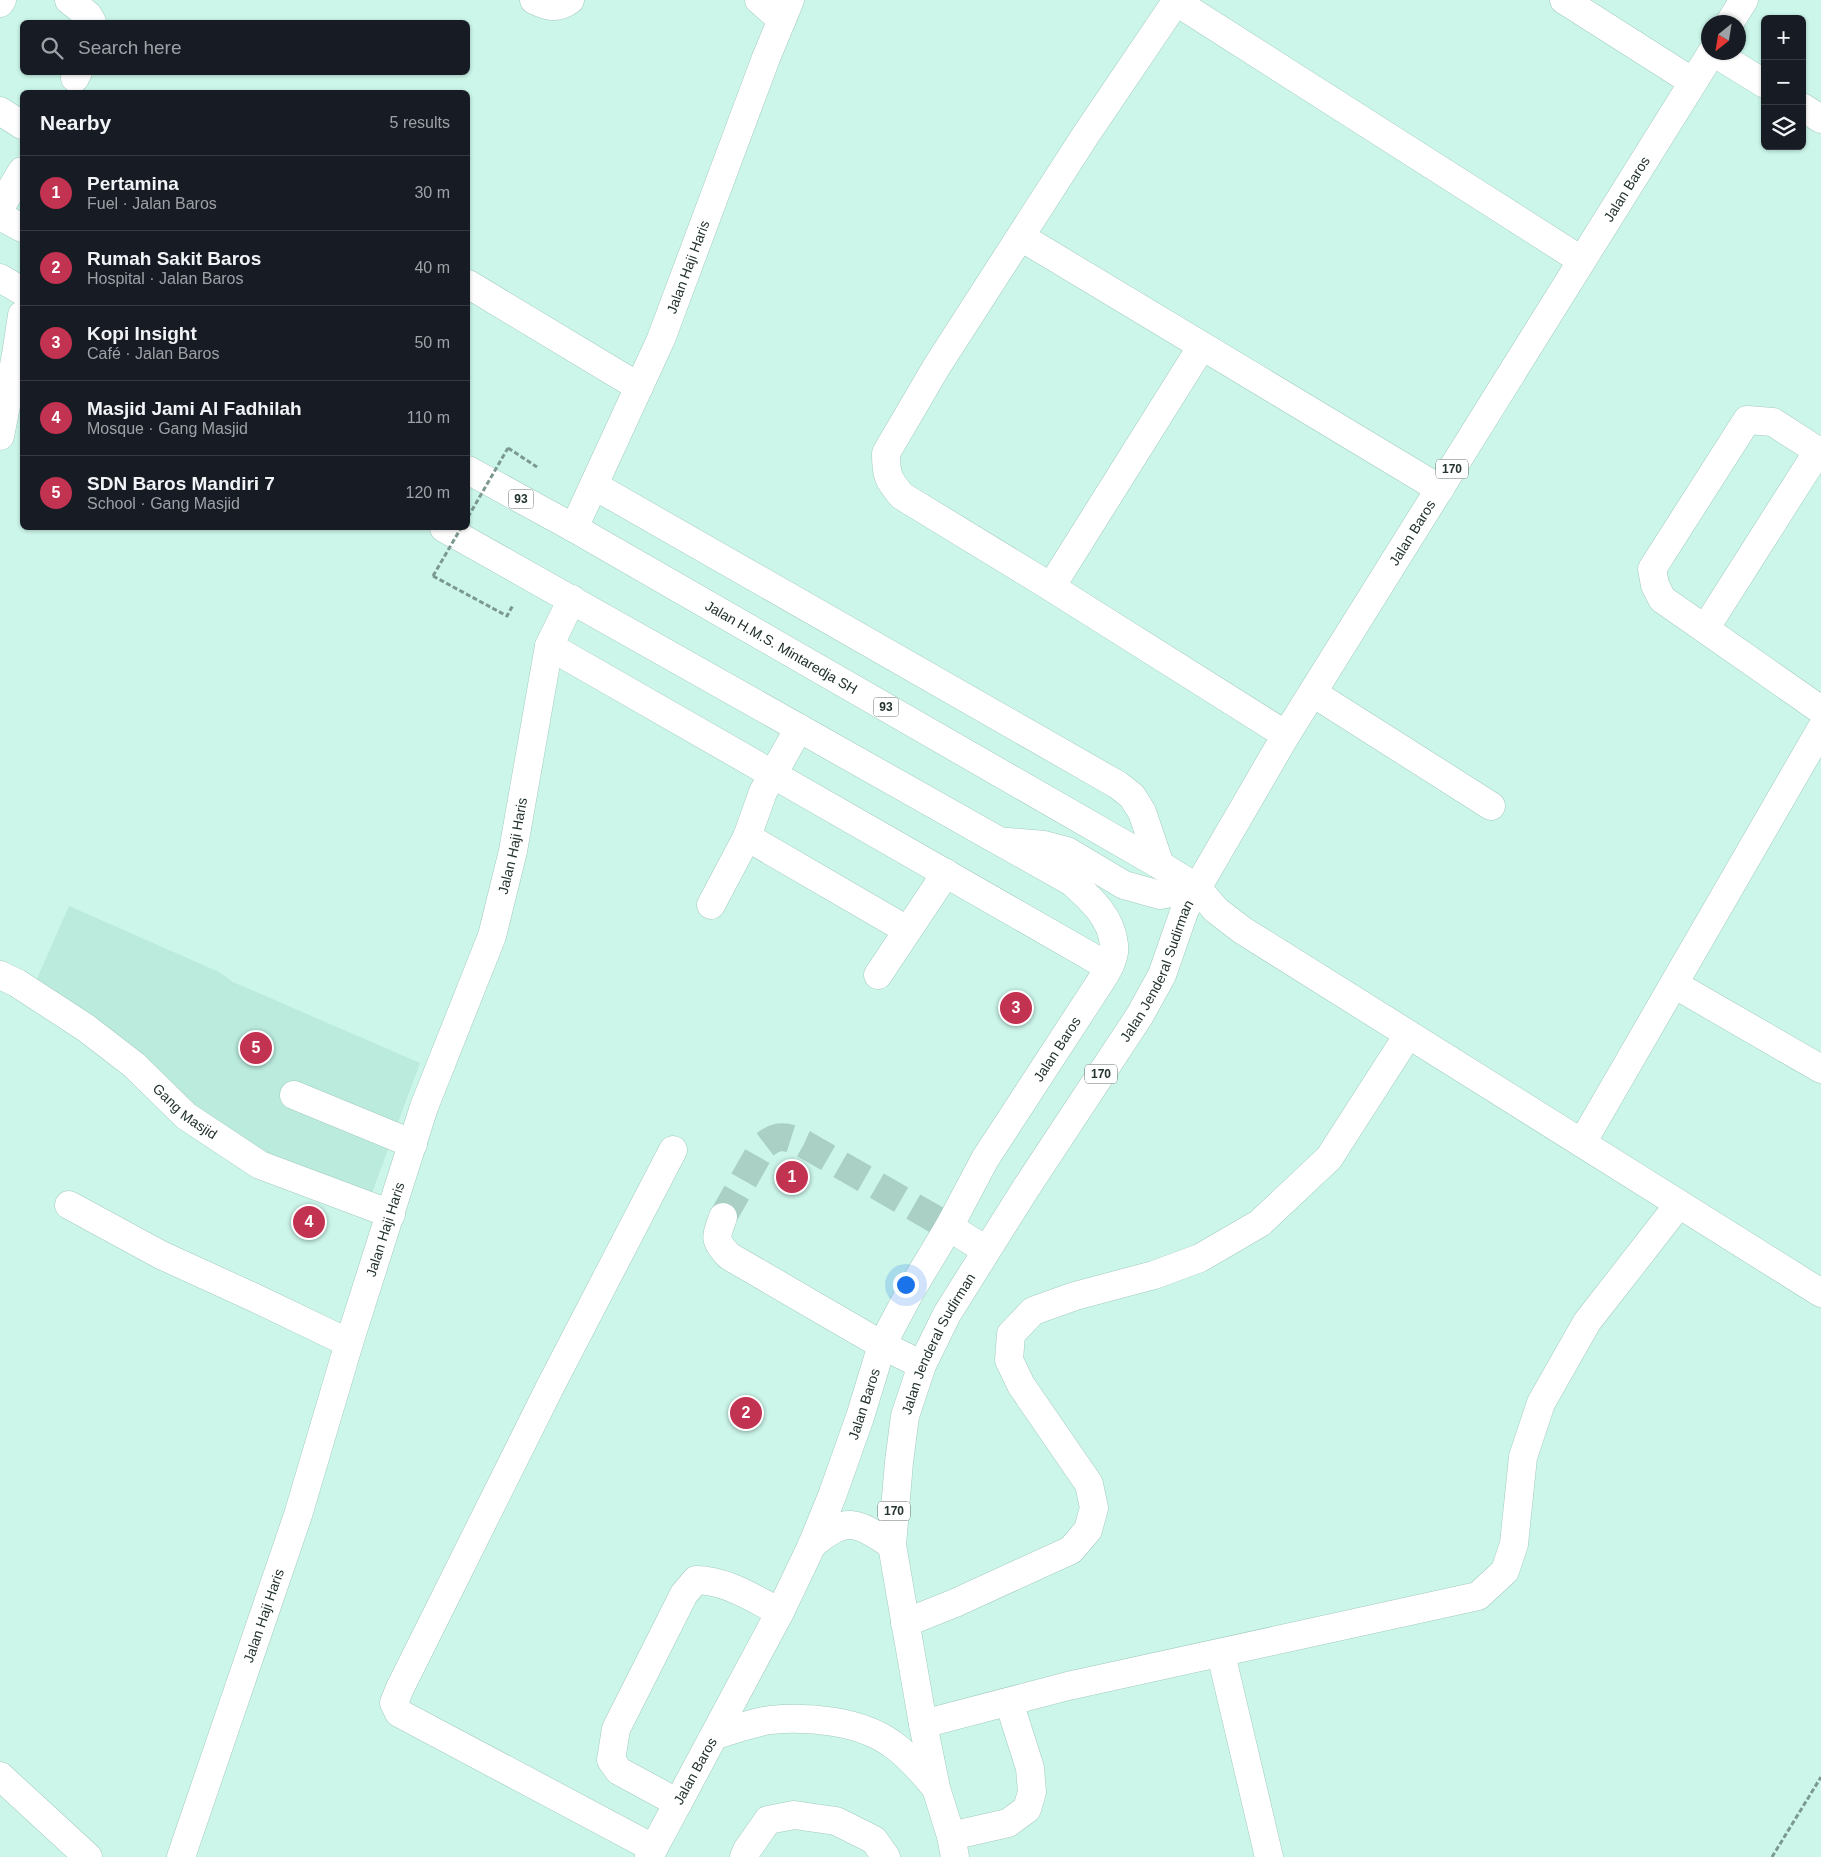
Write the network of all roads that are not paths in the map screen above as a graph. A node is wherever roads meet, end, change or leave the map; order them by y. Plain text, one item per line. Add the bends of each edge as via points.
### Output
1 (69, 0) edge
2 (534, 0) edge
3 (570, 0) edge
4 (759, 0) edge
5 (1564, 0) edge
6 (1744, 0) edge
7 (1176, 1) edge
8 (786, 10) edge
9 (1734, 15) edge
10 (91, 20) edge
11 (1707, 60) edge
12 (1725, 60) edge
13 (1693, 82) junction
14 (1761, 82) edge
15 (1806, 110) edge
16 (0, 111) edge
17 (1821, 119) edge
18 (20, 124) edge
19 (20, 174) edge
20 (0, 208) edge
21 (0, 216) edge
22 (20, 227) edge
23 (1021, 237) junction
24 (1581, 260) junction
25 (0, 278) edge
26 (470, 285) edge
27 (20, 290) edge
28 (20, 328) edge
29 (1202, 346) junction
30 (639, 388) junction
31 (0, 436) edge
32 (1819, 452) edge
33 (470, 471) edge
34 (595, 486) junction
35 (1440, 489) junction
36 (574, 528) junction
37 (448, 530) edge
38 (1051, 587) junction
39 (572, 599) junction
40 (1705, 629) junction
41 (549, 646) junction
42 (1313, 693) junction
43 (1821, 710) edge
44 (799, 728) junction
45 (1821, 729) edge
46 (1286, 734) junction
47 (774, 773) junction
48 (1491, 806) dead end
49 (747, 836) junction
50 (996, 840) junction
51 (1160, 864) junction
52 (946, 873) junction
53 (1197, 888) junction
54 (711, 905) dead end
55 (907, 930) junction
56 (1109, 967) junction
57 (878, 974) dead end
58 (0, 975) edge
59 (1674, 984) junction
60 (1408, 1035) junction
61 (1821, 1069) edge
62 (294, 1094) dead end
63 (1582, 1143) junction
64 (413, 1144) junction
65 (673, 1150) dead end
66 (1679, 1204) junction
67 (69, 1205) dead end
68 (391, 1214) junction
69 (723, 1217) tunnel mouth
70 (949, 1227) junction
71 (986, 1250) junction
72 (1821, 1293) edge
73 (349, 1344) junction
74 (882, 1345) junction
75 (922, 1364) junction
76 (812, 1544) junction
77 (892, 1545) junction
78 (780, 1612) junction
79 (905, 1623) junction
80 (1221, 1654) junction
81 (1009, 1702) junction
82 (923, 1724) junction
83 (715, 1735) junction
84 (0, 1776) edge
85 (936, 1788) junction
86 (678, 1803) junction
87 (953, 1847) edge
88 (651, 1852) edge
89 (88, 1857) edge
90 (181, 1857) edge
91 (744, 1857) edge
92 (886, 1857) edge
93 (1269, 1857) edge

1 - 10 street
2 - 3 street via 554,7
4 - 8 street
5 - 13 street
6 - 9 street
7 - 23 street
7 - 24 street
8 - 30 street, Jalan Haji Haris
11 - 13 street, Jalan Baros / 170
12 - 14 street
13 - 24 street, Jalan Baros / 170
15 - 17 street
16 - 18 street
19 - 20 street
21 - 22 street
23 - 29 street
23 - 38 street via 937,366 886,454 886,467 890,483 902,496
24 - 35 street, Jalan Baros / 170
25 - 27 street
26 - 30 street
28 - 31 street
29 - 35 street
29 - 38 street
30 - 34 street, Jalan Haji Haris
32 - 40 street
32 - 40 street via 1773,422 1747,420 1652,568 1654,585 1662,599
33 - 36 street, Jalan H.M.S. Mintaredja SH / 93
34 - 36 street, Jalan Haji Haris
34 - 51 street via 1118,785 1132,796 1142,812
35 - 42 street, Jalan Baros / 170
36 - 51 street, Jalan H.M.S. Mintaredja SH / 93
37 - 39 street
38 - 46 street
39 - 41 street, Jalan Haji Haris
39 - 44 street
40 - 43 street
41 - 47 street
41 - 64 street, Jalan Haji Haris via 513,851 492,936 424,1107
42 - 46 street, Jalan Baros / 170
42 - 48 street
44 - 47 street
44 - 50 street
45 - 59 street
46 - 53 street, Jalan Baros / 170
47 - 49 street
47 - 52 street
49 - 54 street
49 - 55 street
50 - 53 street via 1067,850 1124,884 1160,894
50 - 56 street via 1072,882 1090,898 1111,930 1115,946
51 - 53 street, Jalan H.M.S. Mintaredja SH / 93
52 - 55 street
52 - 56 street
53 - 60 street, Jalan H.M.S. Mintaredja SH via 1216,910 1242,930
53 - 71 street, Jalan Jenderal Sudirman / 170 via 1185,910 1162,975 1140,1015
55 - 57 street
56 - 70 street, Jalan Baros via 985,1159
58 - 68 street, Gang Masjid via 86,1028 134,1065 186,1116 260,1165
59 - 61 street
59 - 63 street
60 - 63 street, Jalan H.M.S. Mintaredja SH
60 - 79 street via 1328,1158 1260,1223 1200,1258 1034,1311 1011,1334 1009,1360 1021,1385 1088,1484 1094,1508 1088,1530 1071,1550
62 - 64 street
63 - 66 street, Jalan H.M.S. Mintaredja SH
64 - 68 street, Jalan Haji Haris
65 - 88 street via 546,1396 394,1703 399,1713
66 - 72 street, Jalan H.M.S. Mintaredja SH
66 - 80 street via 1587,1322 1541,1403 1523,1457 1514,1544 1505,1570 1478,1596
67 - 73 street via 161,1256
68 - 73 street, Jalan Haji Haris
69 - 74 street via 716,1237 729,1256
70 - 71 street
70 - 74 street, Jalan Baros
71 - 75 street, Jalan Jenderal Sudirman / 170 via 947,1314
73 - 90 street, Jalan Haji Haris via 298,1515
74 - 75 street
74 - 76 street, Jalan Baros via 860,1417
75 - 77 street, Jalan Jenderal Sudirman / 170 via 905,1416
76 - 77 street via 828,1531 853,1524 862,1526
76 - 78 street, Jalan Baros
77 - 79 street, Jalan Jenderal Sudirman / 170
78 - 83 street, Jalan Baros
78 - 86 street via 708,1580 696,1580 684,1594 616,1729 611,1760 619,1770
79 - 82 street, Jalan Jenderal Sudirman / 170
80 - 81 street via 1068,1686
80 - 93 street
81 - 82 street
81 - 87 street via 1030,1768 1032,1792 1027,1809 1008,1823
82 - 85 street, Jalan Jenderal Sudirman / 170
83 - 85 street via 770,1720 808,1719 846,1724 872,1732 892,1744
83 - 86 street, Jalan Baros
84 - 89 street
85 - 87 street, Jalan Jenderal Sudirman
86 - 88 street, Jalan Baros
91 - 92 street via 768,1820 794,1815 836,1821 874,1840

